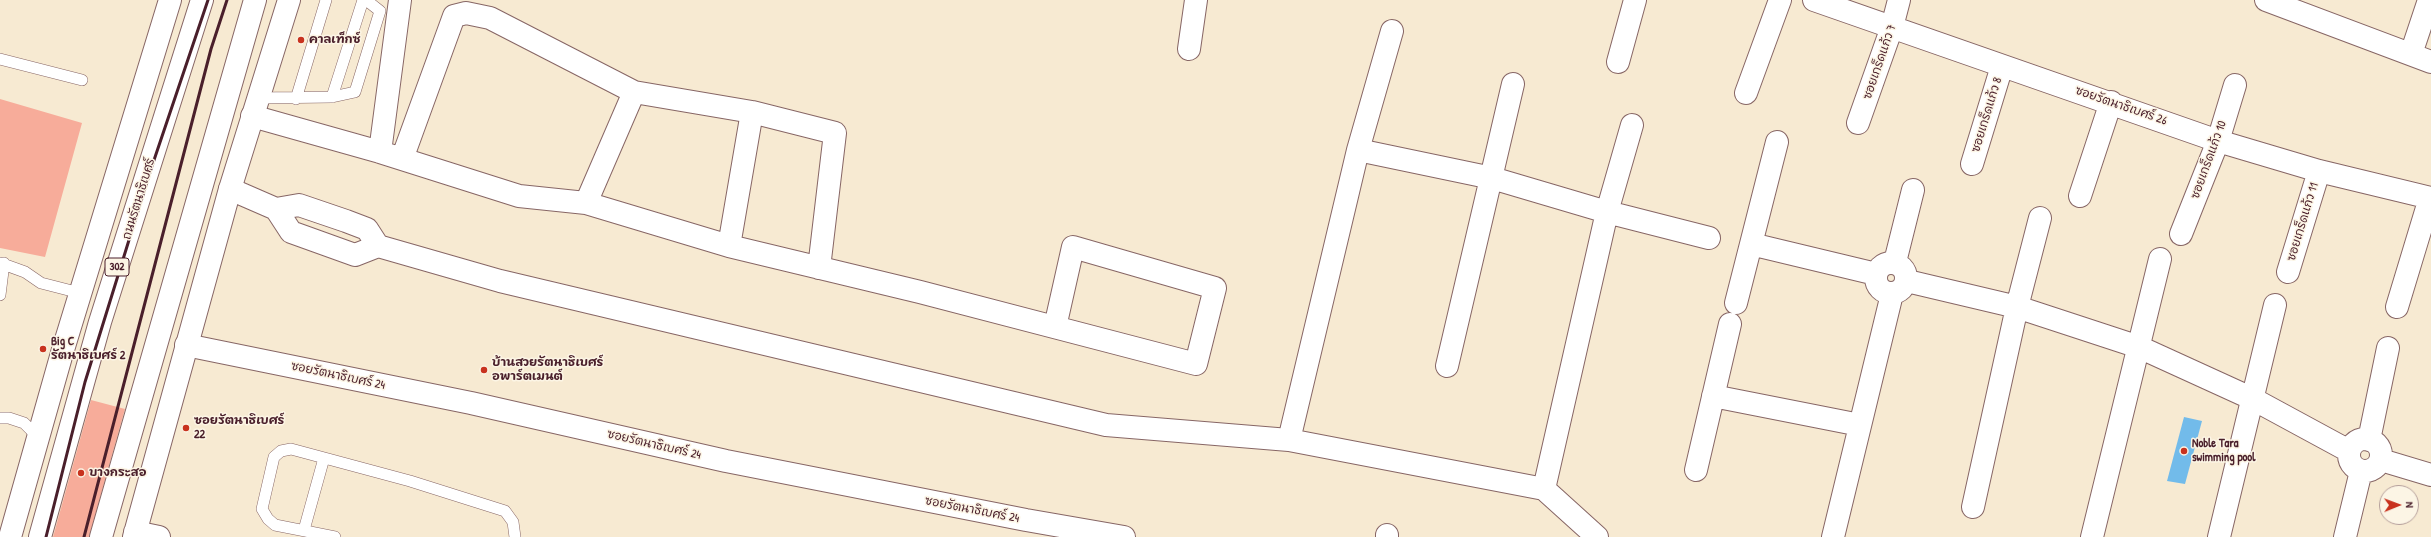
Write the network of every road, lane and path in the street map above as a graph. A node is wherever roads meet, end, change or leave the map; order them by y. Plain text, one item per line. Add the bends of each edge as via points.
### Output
1 (170, 0) edge
2 (202, 0) edge
3 (255, 0) edge
4 (289, 0) edge
5 (326, 0) edge
6 (363, 0) edge
7 (366, 0) edge
8 (400, 0) edge
9 (1196, 0) edge
10 (1635, 0) edge
11 (1780, 0) edge
12 (1814, 0) edge
13 (1898, 0) edge
14 (2266, 0) edge
15 (2429, 0) edge
16 (1892, 27) junction
17 (1392, 31) dead end
18 (1189, 49) dead end
19 (0, 58) edge
20 (2421, 58) edge
21 (1618, 62) dead end
22 (2002, 66) junction
23 (82, 80) dead end
24 (1513, 84) dead end
25 (2235, 86) dead end
26 (634, 92) junction
27 (1746, 93) dead end
28 (332, 97) junction
29 (296, 99) junction
30 (2111, 102) junction
31 (255, 107) junction
32 (752, 112) junction
33 (1858, 123) dead end
34 (1632, 125) dead end
35 (2218, 141) junction
36 (1777, 142) dead end
37 (1358, 150) junction
38 (380, 152) junction
39 (402, 159) junction
40 (1972, 164) dead end
41 (2319, 171) junction
42 (1492, 178) junction
43 (230, 189) junction
44 (1912, 190) dead end
45 (2080, 196) dead end
46 (2431, 198) edge
47 (586, 203) junction
48 (276, 209) junction
49 (1607, 212) junction
50 (2040, 218) dead end
51 (2182, 234) dead end
52 (1709, 238) dead end
53 (1751, 244) junction
54 (378, 246) junction
55 (729, 246) junction
56 (2160, 259) dead end
57 (1895, 262) junction
58 (2, 263) edge
59 (819, 268) junction
60 (2288, 272) dead end
61 (1876, 274) junction
62 (1899, 288) junction
63 (80, 293) junction
64 (0, 295) edge
65 (1736, 303) dead end
66 (2275, 305) dead end
67 (2017, 307) junction
68 (2397, 307) dead end
69 (1730, 324) dead end
70 (1055, 327) junction
71 (186, 345) junction
72 (2139, 347) junction
73 (2388, 348) dead end
74 (1447, 366) dead end
75 (1713, 396) junction
76 (2253, 399) junction
77 (0, 418) edge
78 (1860, 425) junction
79 (39, 438) junction
80 (1289, 440) junction
81 (2369, 440) junction
82 (2349, 451) junction
83 (324, 458) junction
84 (2381, 460) junction
85 (1696, 470) dead end
86 (2361, 471) junction
87 (2431, 475) edge
88 (1544, 489) junction
89 (1972, 507) dead end
90 (304, 530) junction
91 (135, 535) edge
92 (10, 537) edge
93 (40, 537) edge
94 (101, 537) edge
95 (159, 537) edge
96 (336, 537) edge
97 (515, 537) edge
98 (1124, 537) edge
99 (1597, 537) edge
100 (1833, 537) edge
101 (2092, 537) edge
102 (2219, 537) edge
103 (2345, 537) edge

1 - 63 street, 302
2 - 93 street, ถนนรัตนาธิเบศร์ / 302 via 100,322
3 - 94 street
4 - 31 street
5 - 29 lane
6 - 28 lane
7 - 28 lane via 380,11 358,88 350,94
8 - 38 street
9 - 18 street
10 - 21 street
11 - 27 street
12 - 16 street, ซอยรัตนาธิเบศร์ 26
13 - 16 street, ซอยเกร็ดแก้ว 7
14 - 20 street
15 - 20 street
16 - 22 street, ซอยรัตนาธิเบศร์ 26
16 - 33 street, ซอยเกร็ดแก้ว 7
17 - 37 street
19 - 23 lane
22 - 30 street, ซอยรัตนาธิเบศร์ 26
22 - 40 street, ซอยเกร็ดแก้ว 8
24 - 42 street
25 - 35 street, ซอยเกร็ดแก้ว 10
26 - 32 street
26 - 39 street via 490,18 460,14 454,16
26 - 47 street
28 - 29 lane
29 - 31 lane
30 - 35 street, ซอยรัตนาธิเบศร์ 26
30 - 45 street
31 - 38 street
31 - 43 street
32 - 55 street
32 - 59 street via 835,133
34 - 49 street
35 - 41 street, ซอยรัตนาธิเบศร์ 26
35 - 51 street, ซอยเกร็ดแก้ว 10
36 - 53 street
37 - 42 street
37 - 80 street
38 - 39 street
39 - 47 street via 519,196
41 - 46 street, ซอยรัตนาธิเบศร์ 26
41 - 60 street, ซอยเกร็ดแก้ว 11
42 - 49 street
42 - 74 street
43 - 48 street
43 - 71 street
44 - 57 street
46 - 68 street
47 - 55 street
48 - 54 street via 299,205 346,221 366,229
48 - 54 street via 292,232 355,255
49 - 52 street
49 - 88 street
50 - 67 street
53 - 61 street
53 - 65 street
54 - 80 street via 500,281 1106,425
55 - 59 street
56 - 72 street
57 - 61 street via 1883,264
57 - 62 street via 1904,269
58 - 63 lane via 25,272 41,284
58 - 64 lane
59 - 70 street
61 - 62 street via 1878,288
62 - 67 street
62 - 78 street
63 - 79 street, 302
66 - 76 street
67 - 72 street
67 - 89 street
69 - 75 street
70 - 70 street via 1196,364 1215,288 1073,247
71 - 91 street
71 - 98 street, ซอยรัตนาธิเบศร์ 24 via 471,403 726,461
72 - 76 street
72 - 101 street
73 - 81 street
75 - 78 street
75 - 85 street
76 - 82 street
76 - 102 street
77 - 79 lane via 24,422
78 - 100 street
79 - 92 street, 302
80 - 88 street
81 - 82 street via 2357,441
81 - 84 street via 2379,447
82 - 86 street via 2351,464
83 - 90 lane
83 - 90 lane via 291,449 281,451 274,458 262,509 275,525
83 - 97 lane via 505,510 513,522
84 - 86 street via 2373,470
84 - 87 street
86 - 103 street
88 - 99 street
90 - 96 lane
91 - 95 street

